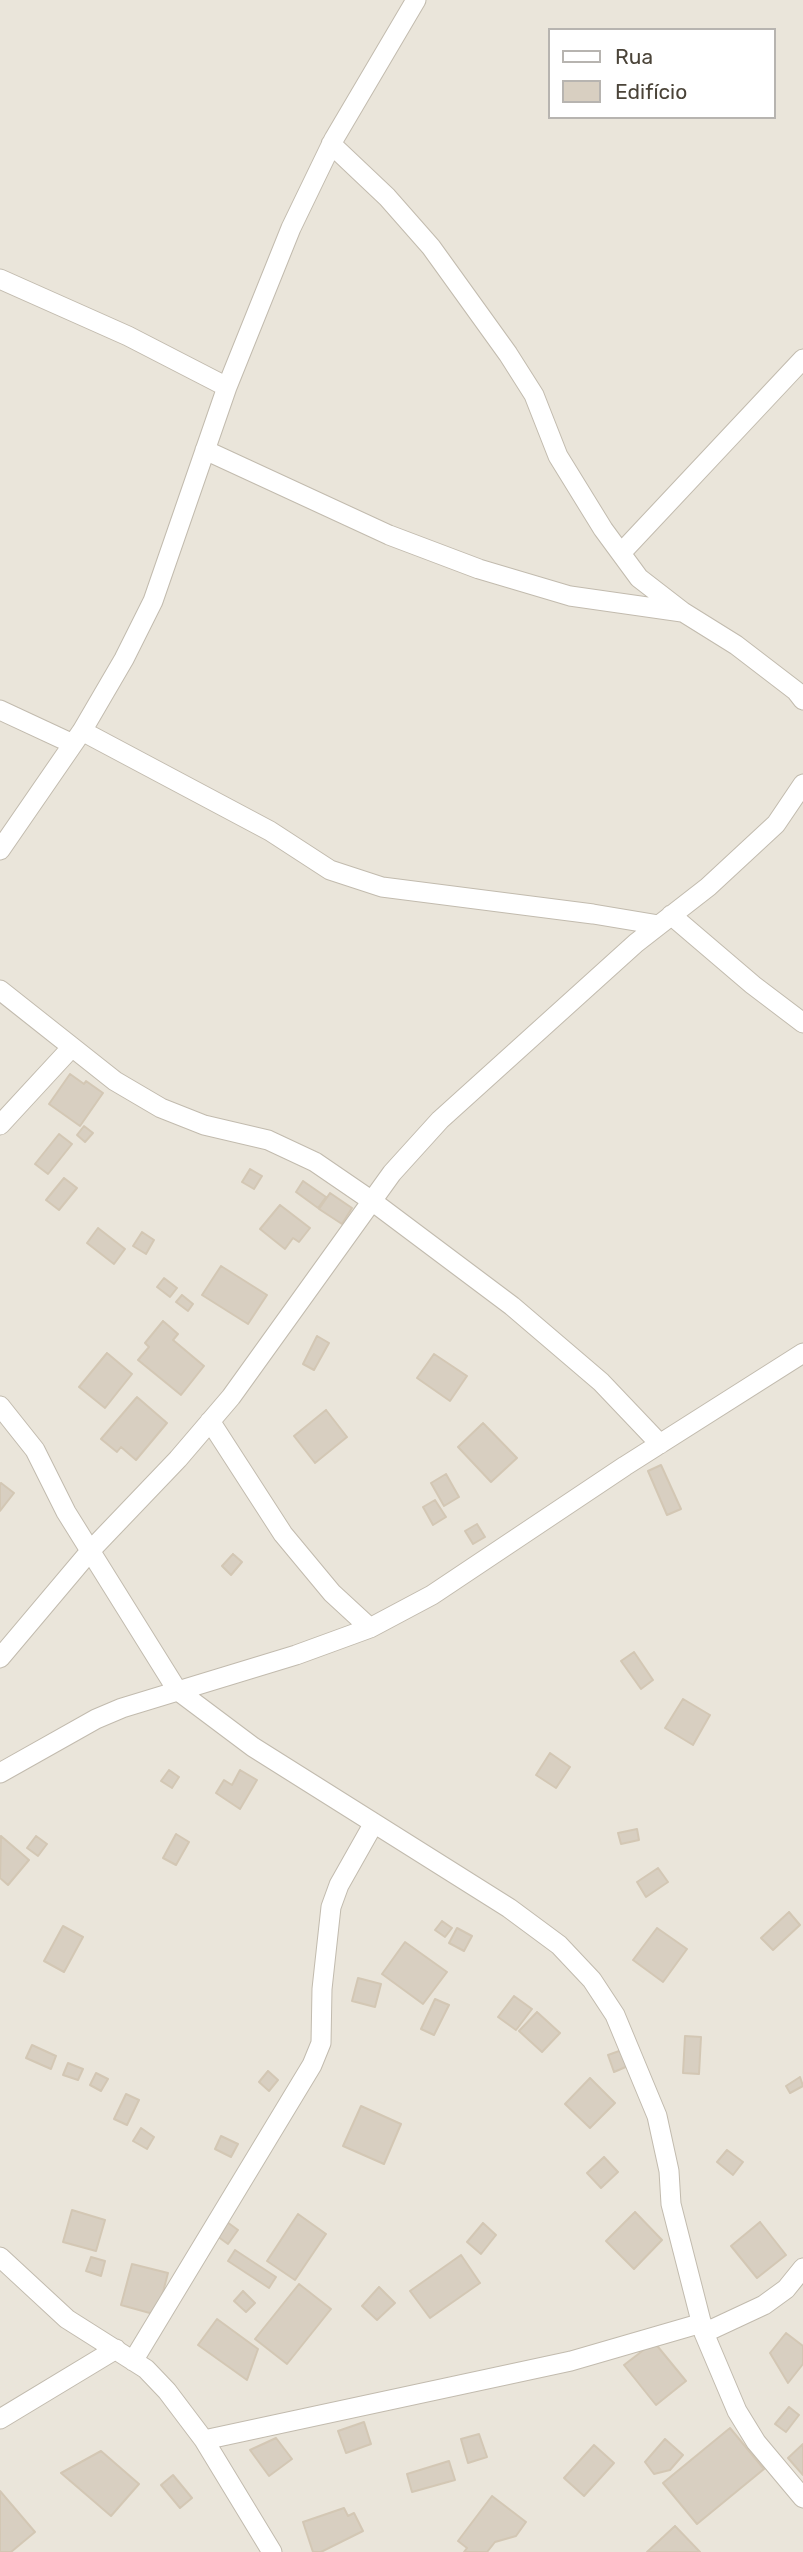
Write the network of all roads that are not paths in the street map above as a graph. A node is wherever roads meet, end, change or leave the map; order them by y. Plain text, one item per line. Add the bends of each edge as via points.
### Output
1 (416, 0) edge
2 (331, 144) junction
3 (0, 279) edge
4 (803, 359) edge
5 (227, 387) junction
6 (205, 450) junction
7 (621, 553) junction
8 (683, 612) junction
9 (803, 700) edge
10 (0, 710) edge
11 (77, 738) junction
12 (803, 784) edge
13 (0, 850) edge
14 (665, 920) junction
15 (0, 990) edge
16 (803, 1023) edge
17 (72, 1047) junction
18 (0, 1125) edge
19 (372, 1200) junction
20 (803, 1353) edge
21 (0, 1406) edge
22 (210, 1421) junction
23 (660, 1444) junction
24 (91, 1550) junction
25 (370, 1629) junction
26 (0, 1658) edge
27 (177, 1690) junction
28 (0, 1773) edge
29 (374, 1823) junction
30 (0, 2257) edge
31 (803, 2268) edge
32 (703, 2328) junction
33 (116, 2349) junction
34 (133, 2361) junction
35 (0, 2419) edge
36 (204, 2440) junction
37 (803, 2498) edge
38 (272, 2552) edge

1 - 2 street
2 - 5 street
2 - 7 street via 431,247 508,354 534,395 558,456
3 - 5 street
4 - 7 street
5 - 6 street
6 - 8 street via 389,535 479,569 570,596
6 - 11 street via 153,601
7 - 8 street via 639,578
8 - 9 street via 736,645
10 - 11 street
11 - 13 street
11 - 14 street via 259,825 330,870 382,887
12 - 14 street via 776,824
14 - 16 street
14 - 19 street via 440,1120
15 - 17 street
17 - 18 street
17 - 19 street via 115,1081 161,1108 204,1125 268,1140 315,1163
19 - 22 street
19 - 23 street via 522,1315 601,1382
20 - 23 street
21 - 24 street via 35,1450
22 - 24 street
22 - 25 street via 283,1534 332,1593
23 - 25 street via 432,1595
24 - 26 street
24 - 27 street
25 - 27 street
27 - 28 street via 96,1719
27 - 29 street via 253,1747
29 - 32 street via 517,1913 559,1945 592,1980 615,2015 657,2116 671,2204
29 - 34 street via 331,1907 321,2043 312,2065
30 - 33 street via 67,2319
31 - 32 street via 786,2289 764,2305
32 - 36 street
32 - 37 street via 737,2411 756,2442
33 - 34 street
33 - 35 street
34 - 36 street via 167,2391
36 - 38 street

